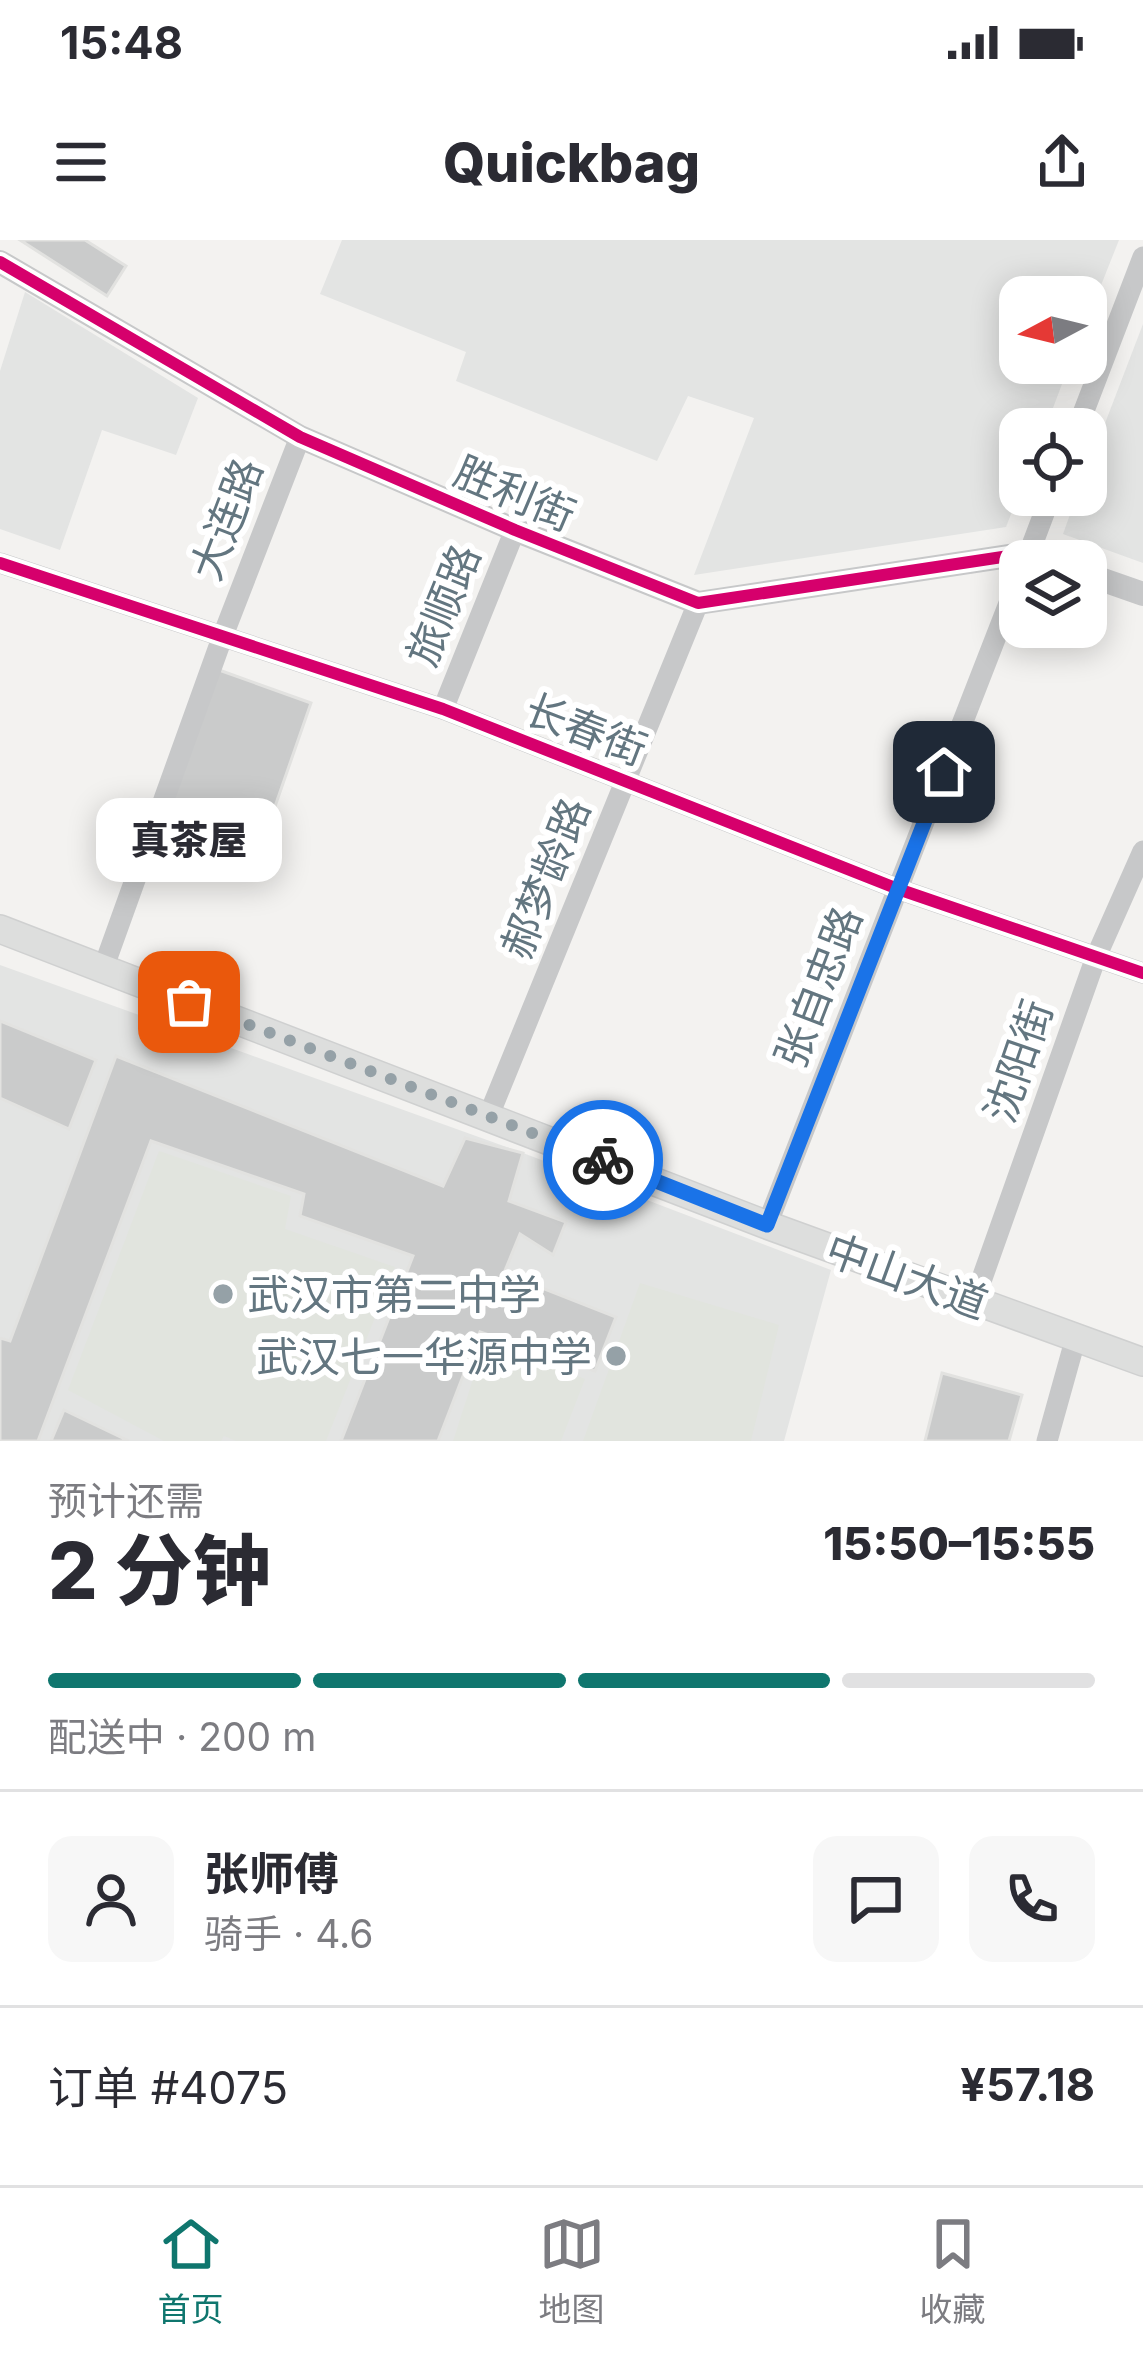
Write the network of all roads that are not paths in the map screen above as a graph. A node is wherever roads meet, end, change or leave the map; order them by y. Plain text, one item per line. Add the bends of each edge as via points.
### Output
1 (1143, 257) edge
2 (0, 262) edge
3 (1084, 408) edge
4 (300, 436) junction
5 (515, 530) junction
6 (0, 563) edge
7 (999, 567) edge
8 (1107, 581) edge
9 (1143, 594) edge
10 (698, 602) junction
11 (222, 638) junction
12 (999, 641) edge
13 (442, 709) junction
14 (627, 781) junction
15 (1143, 850) edge
16 (898, 889) junction
17 (0, 929) edge
18 (1096, 957) junction
19 (104, 969) junction
20 (1143, 973) edge
21 (489, 1115) junction
22 (767, 1225) junction
23 (974, 1301) junction
24 (1076, 1337) junction
25 (1143, 1362) edge
26 (1047, 1441) edge

1 - 3 street
2 - 4 street, 胜利街
4 - 5 street, 胜利街
4 - 11 street, 大连路
5 - 10 street, 胜利街
5 - 13 street, 旅顺路
6 - 11 street, 长春街
7 - 10 street, 胜利街
8 - 9 street
10 - 14 street, 郝梦龄路
11 - 13 street, 长春街
11 - 19 street, 大连路
12 - 16 street, 张自忠路
13 - 14 street, 长春街
14 - 16 street, 长春街
14 - 21 street, 郝梦龄路
15 - 18 street, 沈阳街
16 - 18 street, 长春街
16 - 22 street, 张自忠路
17 - 19 main road, 中山大道
18 - 20 street, 长春街
18 - 23 street, 沈阳街
19 - 21 main road, 中山大道
21 - 22 main road, 中山大道
22 - 23 main road, 中山大道
23 - 24 main road, 中山大道
24 - 25 main road, 中山大道
24 - 26 street

